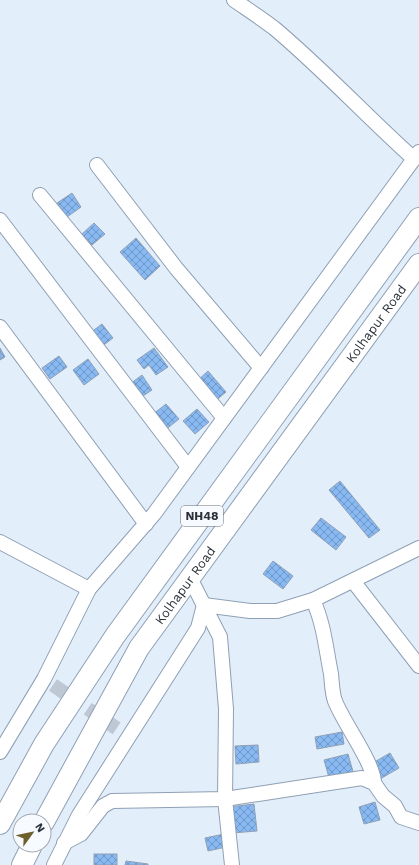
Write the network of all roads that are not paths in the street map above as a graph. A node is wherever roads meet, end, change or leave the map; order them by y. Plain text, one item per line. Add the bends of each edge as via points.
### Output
1 (234, 0) edge
2 (416, 156) edge
3 (97, 165) dead end
4 (40, 195) dead end
5 (419, 218) edge
6 (0, 220) edge
7 (419, 264) edge
8 (0, 327) edge
9 (261, 368) junction
10 (224, 418) junction
11 (188, 467) junction
12 (146, 524) junction
13 (0, 542) edge
14 (419, 548) edge
15 (190, 578) junction
16 (352, 581) junction
17 (88, 589) junction
18 (314, 600) junction
19 (204, 605) junction
20 (419, 666) edge
21 (0, 752) edge
22 (374, 783) junction
23 (225, 799) junction
24 (49, 813) edge
25 (419, 823) edge
26 (0, 824) edge
27 (64, 843) junction
28 (28, 853) edge
29 (22, 865) edge
30 (54, 865) edge
31 (232, 865) edge

1 - 2 street via 273,28 338,86 369,119
2 - 9 street
3 - 9 street via 176,268
4 - 10 street
5 - 26 highway, NH48 via 115,636 44,744
6 - 11 street
7 - 15 highway, Kolhapur Road / NH48
8 - 12 street
9 - 10 street
10 - 11 street
11 - 12 street
12 - 17 street
13 - 17 street
14 - 16 street
15 - 19 street
15 - 24 highway, Kolhapur Road / NH48 via 139,648
16 - 18 street
16 - 20 street
17 - 21 street via 48,682
18 - 19 street via 277,611 250,611
18 - 22 street via 321,619 335,700 370,766
19 - 23 street via 220,637 226,709
19 - 27 street via 198,628 124,733
22 - 23 street via 362,778
22 - 25 street via 395,806 401,817
23 - 27 street via 112,801 103,806 81,834
23 - 31 street
27 - 30 street
28 - 29 highway

